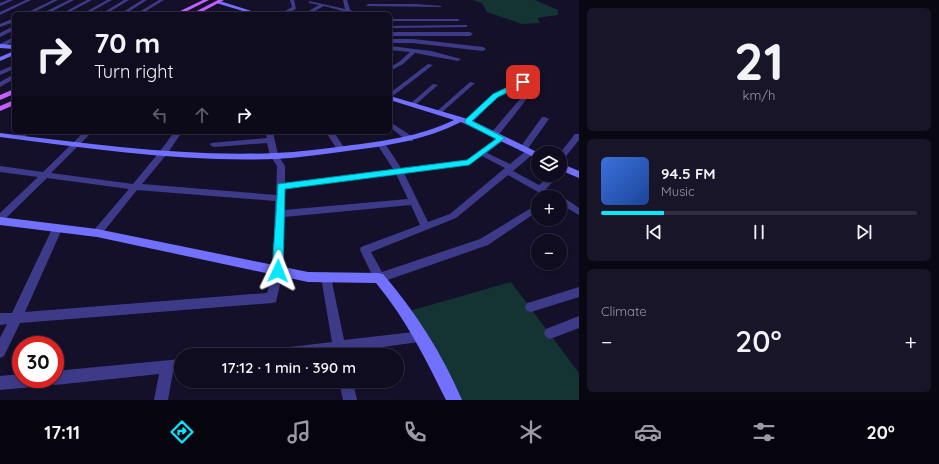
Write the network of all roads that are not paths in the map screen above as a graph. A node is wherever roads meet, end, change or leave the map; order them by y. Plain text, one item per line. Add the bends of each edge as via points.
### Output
1 (11, 0) edge
2 (38, 0) edge
3 (56, 0) edge
4 (72, 0) edge
5 (90, 0) edge
6 (110, 0) edge
7 (126, 0) edge
8 (145, 0) edge
9 (162, 0) edge
10 (207, 0) edge
11 (292, 0) edge
12 (330, 0) edge
13 (345, 0) edge
14 (366, 0) edge
15 (412, 0) edge
16 (220, 1) edge
17 (30, 2) edge
18 (311, 2) dead end
19 (381, 2) edge
20 (0, 5) edge
21 (323, 5) junction
22 (368, 5) junction
23 (440, 6) dead end
24 (332, 7) junction
25 (339, 9) junction
26 (418, 9) junction
27 (401, 10) junction
28 (32, 12) edge
29 (48, 12) edge
30 (67, 12) edge
31 (88, 12) edge
32 (106, 12) edge
33 (125, 12) edge
34 (141, 12) edge
35 (181, 12) edge
36 (198, 12) edge
37 (252, 12) edge
38 (286, 12) edge
39 (310, 12) edge
40 (332, 12) edge
41 (350, 12) edge
42 (352, 12) edge
43 (371, 12) edge
44 (392, 13) edge
45 (0, 14) edge
46 (453, 14) dead end
47 (392, 20) edge
48 (406, 20) junction
49 (425, 20) junction
50 (458, 20) dead end
51 (12, 21) edge
52 (0, 26) edge
53 (429, 26) junction
54 (464, 26) dead end
55 (392, 27) edge
56 (12, 29) edge
57 (392, 34) edge
58 (470, 34) dead end
59 (0, 35) edge
60 (12, 40) edge
61 (392, 41) edge
62 (0, 46) edge
63 (12, 47) edge
64 (12, 47) edge
65 (392, 49) edge
66 (483, 49) dead end
67 (0, 50) edge
68 (414, 51) junction
69 (12, 54) edge
70 (0, 59) edge
71 (458, 59) dead end
72 (430, 65) dead end
73 (12, 68) edge
74 (392, 68) edge
75 (0, 73) edge
76 (12, 77) edge
77 (515, 77) dead end
78 (472, 83) dead end
79 (0, 85) edge
80 (435, 85) dead end
81 (533, 87) dead end
82 (12, 92) edge
83 (392, 95) edge
84 (0, 98) edge
85 (392, 98) edge
86 (12, 103) edge
87 (412, 105) junction
88 (0, 109) edge
89 (438, 113) junction
90 (545, 120) dead end
91 (464, 121) junction
92 (392, 126) edge
93 (86, 134) edge
94 (177, 134) edge
95 (270, 134) edge
96 (331, 134) edge
97 (0, 135) edge
98 (22, 135) edge
99 (578, 136) dead end
100 (498, 137) junction
101 (410, 139) junction
102 (75, 144) junction
103 (381, 144) junction
104 (214, 145) dead end
105 (341, 149) junction
106 (567, 149) edge
107 (164, 152) junction
108 (530, 152) edge
109 (481, 153) junction
110 (274, 155) junction
111 (0, 169) edge
112 (509, 170) junction
113 (567, 170) edge
114 (398, 171) junction
115 (44, 174) junction
116 (579, 175) edge
117 (548, 182) edge
118 (281, 186) junction
119 (136, 187) junction
120 (540, 189) joint
121 (280, 198) junction
122 (414, 202) junction
123 (567, 204) edge
124 (578, 209) edge
125 (531, 212) edge
126 (280, 214) junction
127 (0, 220) edge
128 (426, 227) junction
129 (58, 229) junction
130 (97, 233) junction
131 (278, 271) junction
132 (326, 277) junction
133 (379, 278) junction
134 (579, 292) edge
135 (531, 307) dead end
136 (0, 319) edge
137 (16, 319) junction
138 (579, 322) edge
139 (550, 333) dead end
140 (422, 337) junction
141 (339, 348) edge
142 (358, 348) edge
143 (0, 352) edge
144 (174, 366) edge
145 (167, 367) junction
146 (64, 377) edge
147 (12, 382) edge
148 (0, 383) edge
149 (347, 388) edge
150 (161, 400) edge
151 (350, 400) edge
152 (454, 400) edge

1 - 20 street
2 - 17 street
3 - 28 street
4 - 29 street
5 - 30 street
6 - 31 street
7 - 32 street
8 - 33 street
9 - 34 street
10 - 35 main road
11 - 38 street via 294,8
12 - 24 street
13 - 42 street
14 - 22 street
15 - 26 street
16 - 36 main road
16 - 37 street
17 - 45 street
18 - 21 street
19 - 22 street
19 - 27 street
21 - 24 street
21 - 39 street
22 - 43 street
23 - 26 street
24 - 25 street
25 - 40 street
25 - 41 street
26 - 27 street
26 - 27 street
26 - 46 street
26 - 49 street
27 - 44 street
27 - 48 street
47 - 48 street
48 - 49 street
49 - 50 street
49 - 53 street
51 - 52 street
53 - 54 street
53 - 55 street
56 - 59 street
57 - 58 street
60 - 62 street
61 - 66 street
62 - 63 street
64 - 67 street
65 - 68 street
68 - 71 street
68 - 74 street
69 - 70 street
72 - 83 street
73 - 75 street
76 - 79 street
77 - 91 street via 523,82 495,96
78 - 89 street
80 - 87 street
81 - 100 street
82 - 84 main road
85 - 87 street
86 - 88 main road
87 - 89 street
89 - 91 street
90 - 108 street
91 - 100 street
91 - 101 street
92 - 101 street
93 - 102 street
94 - 107 street
95 - 104 street
95 - 110 street
96 - 105 street
97 - 98 street
98 - 102 street
99 - 106 street
100 - 108 street
100 - 109 street
101 - 103 street
102 - 107 street
102 - 115 street
103 - 105 street
103 - 114 street
105 - 110 street
107 - 110 street
107 - 119 street
108 - 112 street
109 - 112 street
109 - 114 street via 469,162
110 - 118 street via 281,166
111 - 115 street
112 - 120 street
112 - 128 street via 453,216
113 - 116 street
114 - 118 street
114 - 122 street
115 - 119 street
115 - 127 street
117 - 120 street
118 - 121 street
119 - 121 street
119 - 130 street
121 - 126 street
122 - 126 street
122 - 128 street
123 - 124 street
125 - 133 street via 484,242
126 - 131 street
127 - 129 street
128 - 133 street via 365,250
129 - 130 street
129 - 137 street
130 - 131 street
131 - 132 street via 308,277
131 - 137 street via 272,298
132 - 133 street
132 - 141 street
133 - 140 street via 397,299
134 - 135 street
136 - 137 street
137 - 143 street
138 - 139 street
140 - 142 street
140 - 152 street
144 - 145 street
145 - 146 street
145 - 150 street
147 - 148 street
149 - 151 street

